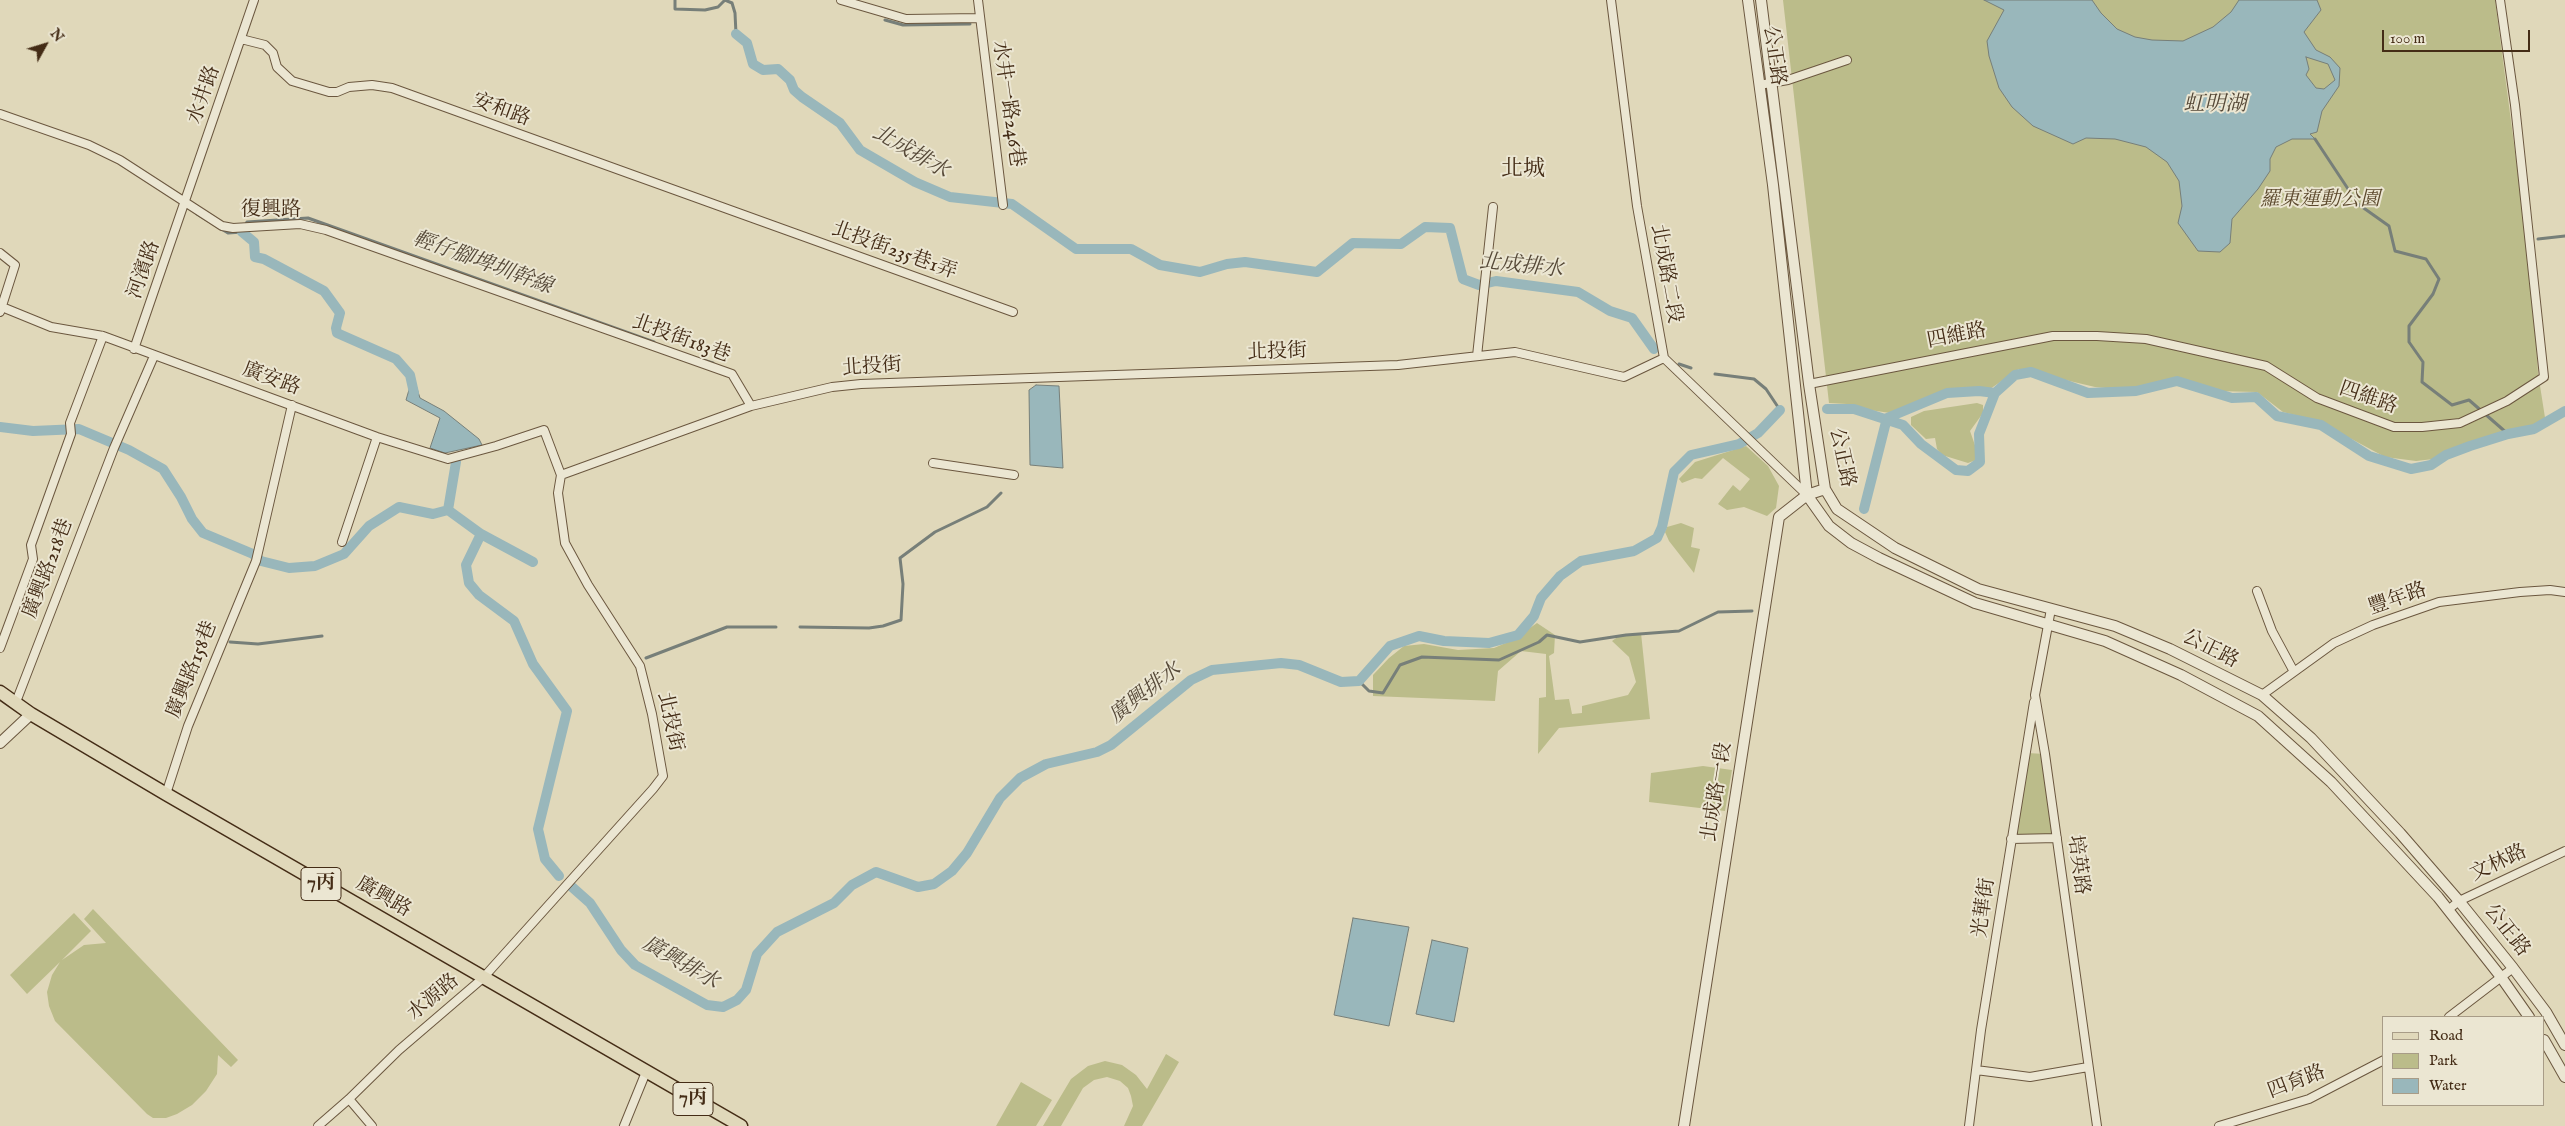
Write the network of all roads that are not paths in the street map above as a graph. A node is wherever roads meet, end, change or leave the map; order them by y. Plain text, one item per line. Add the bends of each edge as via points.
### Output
1 (254, 0) edge
2 (841, 0) edge
3 (978, 0) edge
4 (1611, 0) edge
5 (1748, 0) edge
6 (1761, 0) edge
7 (2500, 0) edge
8 (979, 18) junction
9 (241, 39) junction
10 (1847, 60) dead end
11 (1771, 83) junction
12 (1758, 84) junction
13 (0, 114) edge
14 (185, 201) junction
15 (1003, 205) dead end
16 (1493, 207) dead end
17 (763, 223) joint
18 (0, 254) edge
19 (1, 310) edge
20 (1013, 312) dead end
21 (612, 333) joint
22 (103, 336) junction
23 (134, 349) junction
24 (154, 356) junction
25 (1477, 356) junction
26 (1664, 358) junction
27 (1809, 384) junction
28 (1794, 385) junction
29 (292, 405) junction
30 (751, 406) junction
31 (377, 437) junction
32 (933, 463) dead end
33 (561, 475) junction
34 (1014, 475) dead end
35 (1825, 489) junction
36 (1807, 495) junction
37 (342, 542) dead end
38 (2257, 591) dead end
39 (2565, 592) edge
40 (2051, 609) junction
41 (2049, 625) junction
42 (0, 648) edge
43 (2293, 670) junction
44 (0, 692) edge
45 (2034, 695) junction
46 (2262, 695) junction
47 (16, 702) junction
48 (30, 714) junction
49 (0, 743) edge
50 (166, 794) junction
51 (2057, 838) junction
52 (2011, 839) junction
53 (2565, 851) edge
54 (564, 887) joint
55 (2460, 901) junction
56 (2448, 910) junction
57 (2513, 968) junction
58 (2501, 977) junction
59 (483, 978) junction
60 (2450, 1016) edge
61 (2527, 1016) edge
62 (2562, 1034) edge
63 (2545, 1042) edge
64 (2565, 1044) edge
65 (2382, 1061) edge
66 (2088, 1067) junction
67 (1976, 1070) junction
68 (646, 1072) junction
69 (2565, 1077) edge
70 (350, 1099) junction
71 (318, 1126) edge
72 (372, 1126) edge
73 (624, 1126) edge
74 (741, 1126) edge
75 (1684, 1126) edge
76 (1969, 1126) edge
77 (2097, 1126) edge
78 (2219, 1126) edge

1 - 9 street, 水井路
2 - 8 street via 906,19
3 - 8 street, 水井一路246巷
4 - 26 street, 北成路二段 via 1636,206
5 - 12 street, 公正路
6 - 11 street, 公正路
7 - 27 street, 四維路 via 2517,124 2544,377 2507,401 2460,423 2394,427 2317,398 2266,366 2146,339 2116,337 2053,336
8 - 15 street, 水井一路246巷
9 - 14 street, 水井路
9 - 17 street, 安和路 via 265,45 273,53 277,67 292,81 329,92 372,85 392,88
10 - 11 street
11 - 12 street
11 - 27 street, 公正路
12 - 28 street, 公正路 via 1773,185
13 - 14 street, 復興路 via 89,145 140,171
14 - 21 street, 復興路 via 222,226 300,224 326,230
14 - 23 street, 河濱路
16 - 25 street
17 - 20 street, 北投街235巷1弄
18 - 19 street, 廣安路 via 15,265
19 - 22 street, 廣安路 via 51,327
21 - 30 street, 北投街183巷 via 732,374
22 - 23 street, 廣安路
22 - 42 street via 70,422 71,434 31,545 33,559
23 - 24 street, 廣安路
24 - 29 street, 廣安路
24 - 47 street, 廣興路218巷 via 114,448
25 - 26 street, 北投街 via 1515,352 1624,378
25 - 30 street, 北投街 via 1398,365 861,384 832,387
26 - 36 street
27 - 28 street
27 - 35 street, 公正路
28 - 36 street, 公正路
29 - 31 street, 廣安路
29 - 50 street, 廣興路158巷 via 256,561 188,726
30 - 33 street, 北投街
31 - 33 street, 廣安路 via 448,459 544,430
31 - 37 street
32 - 34 street
33 - 54 street, 北投街 via 558,493 565,543 640,666 663,776
35 - 36 street, 北成路一段
35 - 40 street, 公正路 via 1837,509 1895,548 1978,589
36 - 41 street, 公正路 via 1829,526 1858,547 1975,603
36 - 75 street, 北成路一段 via 1779,517
38 - 43 street via 2272,631
39 - 43 street, 豐年路 via 2550,590 2485,595 2439,602 2334,642
40 - 41 street, 培英路
40 - 46 street, 公正路 via 2115,626
41 - 45 street, 培英路
41 - 56 street, 公正路 via 2105,642 2181,674 2258,716 2332,782
43 - 46 street, 豐年路
44 - 47 main road, 廣興路 / 7丙
45 - 51 street, 培英路
45 - 52 street, 光華街
46 - 55 street, 公正路 via 2311,738
47 - 48 main road, 廣興路 / 7丙
48 - 49 street
48 - 50 main road, 廣興路 / 7丙
50 - 59 main road, 廣興路 / 7丙
51 - 52 street
51 - 66 street, 培英路
52 - 67 street, 光華街
53 - 55 street, 文林路
54 - 59 street, 水源路
55 - 56 street, 文林路
55 - 57 street, 公正路
56 - 58 street, 公正路
57 - 58 street
57 - 62 street, 公正路
58 - 60 street
58 - 61 street, 公正路
59 - 68 main road, 廣興路 / 7丙
59 - 70 street, 水源路 via 399,1050
62 - 64 street, 公正路
63 - 69 street
65 - 78 street, 四育路 via 2309,1100
66 - 67 street via 2030,1077
66 - 77 street, 培英路
67 - 76 street, 光華街
68 - 73 street
68 - 74 main road, 7丙
70 - 71 street, 水源路
70 - 72 street

